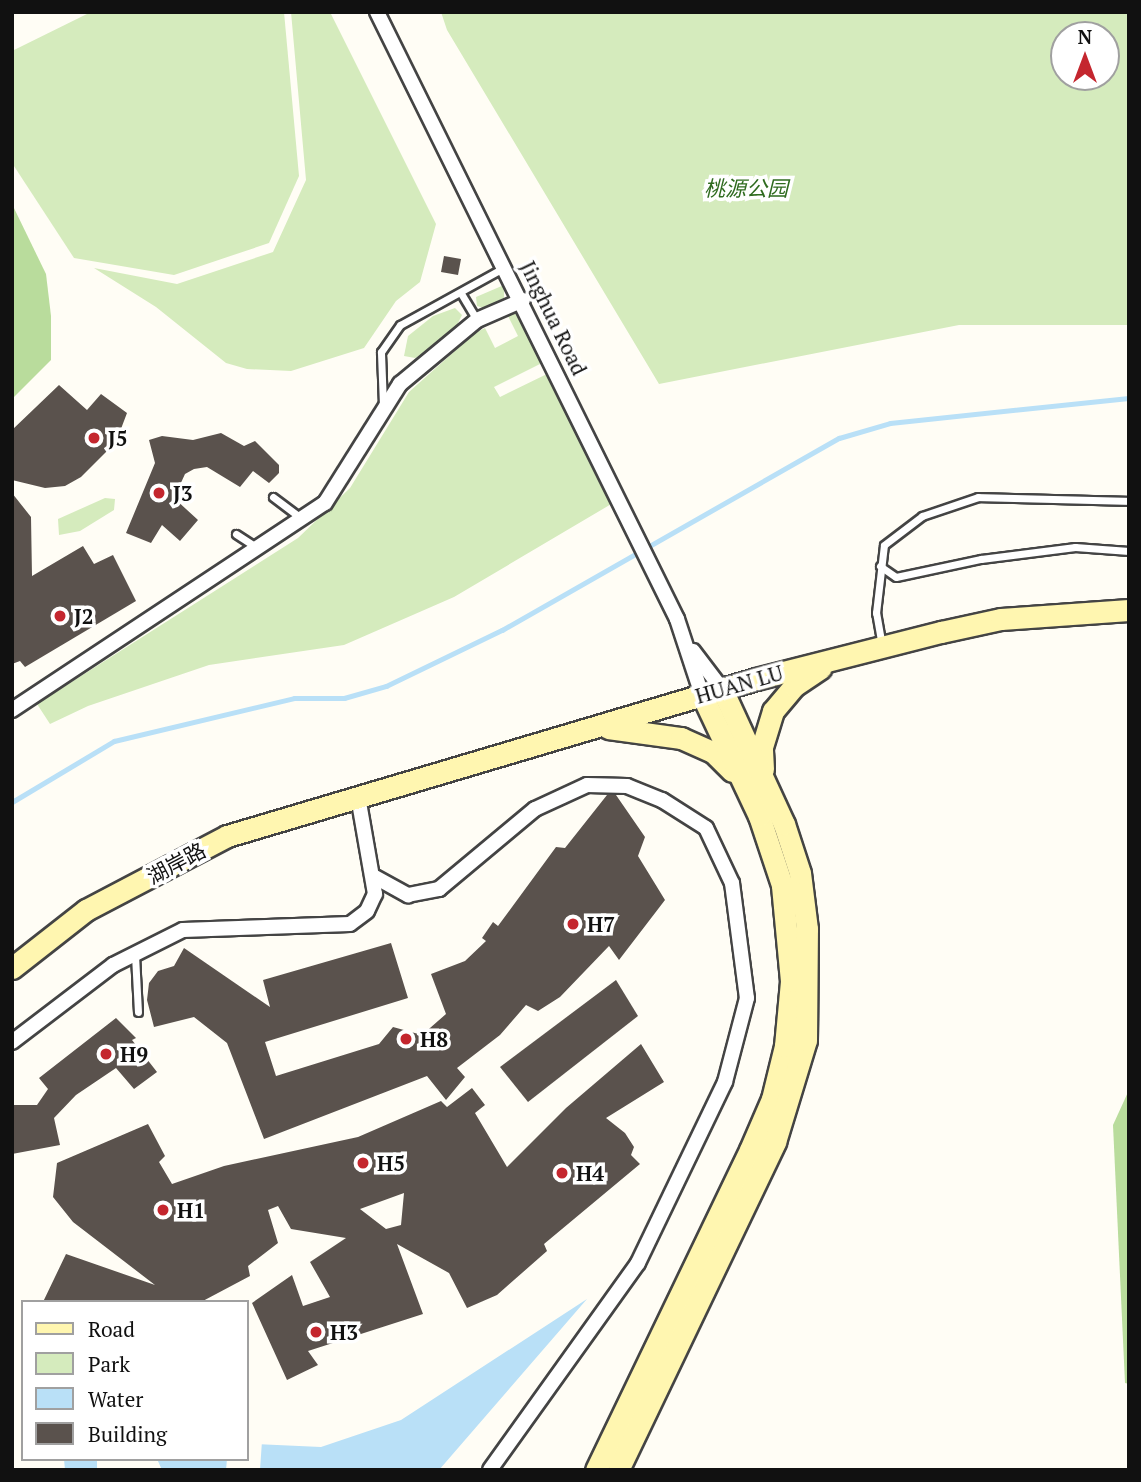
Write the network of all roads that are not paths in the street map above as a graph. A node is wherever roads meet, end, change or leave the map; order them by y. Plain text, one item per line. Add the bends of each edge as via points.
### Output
1 (377, 12) edge
2 (506, 267) junction
3 (462, 295) junction
4 (523, 300) junction
5 (477, 320) junction
6 (383, 404) junction
7 (273, 497) dead end
8 (1129, 501) edge
9 (303, 520) junction
10 (236, 534) dead end
11 (260, 549) junction
12 (1129, 551) edge
13 (880, 566) junction
14 (1129, 610) edge
15 (688, 645) junction
16 (883, 647) junction
17 (845, 656) junction
18 (712, 692) junction
19 (12, 710) edge
20 (592, 728) junction
21 (756, 785) junction
22 (358, 797) junction
23 (375, 877) junction
24 (135, 954) junction
25 (12, 968) edge
26 (138, 1012) dead end
27 (12, 1042) edge
28 (490, 1470) edge
29 (596, 1470) edge
30 (618, 1470) edge

1 - 2 street, Jinghua Road
2 - 3 lane
2 - 4 street, Jinghua Road
3 - 5 lane
3 - 6 lane via 400,325 381,352
4 - 5 street
4 - 15 street, Jinghua Road
5 - 6 street via 417,366
6 - 9 street via 326,503
7 - 9 lane
8 - 13 lane via 978,497 922,516 884,545
9 - 11 street
10 - 11 lane
11 - 19 street via 118,637
12 - 13 lane via 1062,548 896,578
13 - 16 lane via 876,613
14 - 16 street, HUAN LU via 1001,619
15 - 18 street, Jinghua Road
15 - 18 street, Jinghua Road
16 - 17 street, HUAN LU
17 - 18 street, HUAN LU
17 - 21 street via 794,686 773,711
18 - 20 street, HUAN LU
18 - 21 street
20 - 21 street via 681,737 713,752
20 - 22 street, HUAN LU
21 - 29 street via 789,930 791,981 785,1046 772,1099 750,1150
21 - 30 street via 800,873 807,929 806,1040 775,1142
22 - 23 street
22 - 25 street, 湖岸路 via 227,836 86,910
23 - 24 street via 375,894 367,911 350,924 183,930
23 - 28 street via 408,895 439,889 536,809 587,785 627,786 662,800 706,828 732,883 747,998 725,1082 638,1263
24 - 26 lane
24 - 27 street via 113,965

